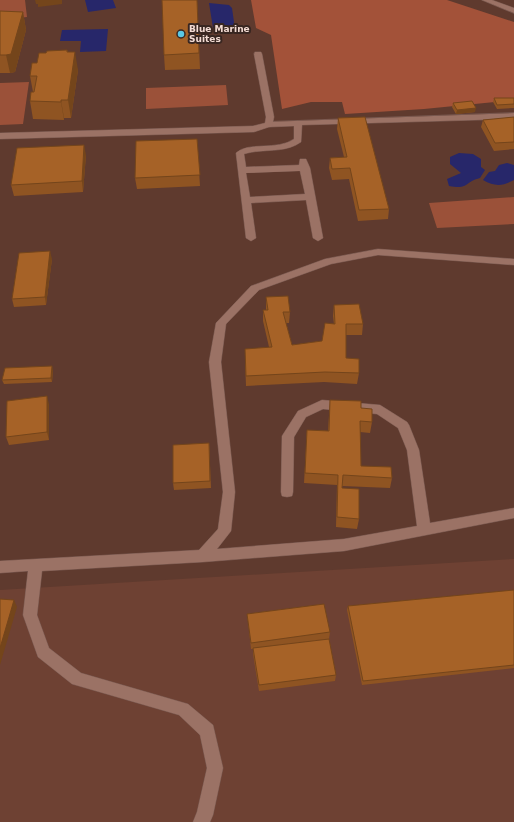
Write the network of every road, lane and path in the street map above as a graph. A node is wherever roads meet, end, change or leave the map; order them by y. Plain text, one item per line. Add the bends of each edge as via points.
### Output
1 (486, 0) edge
2 (514, 11) edge
3 (258, 54) dead end
4 (514, 116) edge
5 (269, 124) junction
6 (298, 124) junction
7 (0, 136) edge
8 (242, 170) junction
9 (310, 197) junction
10 (246, 200) junction
11 (251, 238) dead end
12 (318, 238) dead end
13 (514, 262) edge
14 (287, 492) dead end
15 (514, 513) edge
16 (424, 529) junction
17 (203, 556) junction
18 (36, 565) junction
19 (0, 567) edge
20 (201, 822) edge

1 - 2 street
3 - 5 street via 270,117
4 - 6 street
5 - 6 street
5 - 7 street via 254,129
6 - 8 street via 298,140 292,145 240,153
8 - 9 street via 304,165
8 - 10 street
9 - 10 street
9 - 12 street
10 - 11 street
13 - 17 street via 378,252 329,261 254,288 221,323 214,362 230,492 224,531
14 - 16 street via 288,436 302,414 322,404 380,410 403,425 413,450
15 - 16 street
16 - 17 street via 344,545
17 - 18 street
18 - 19 street
18 - 20 street via 30,615 43,652 77,679 183,709 207,731 215,768 205,815

